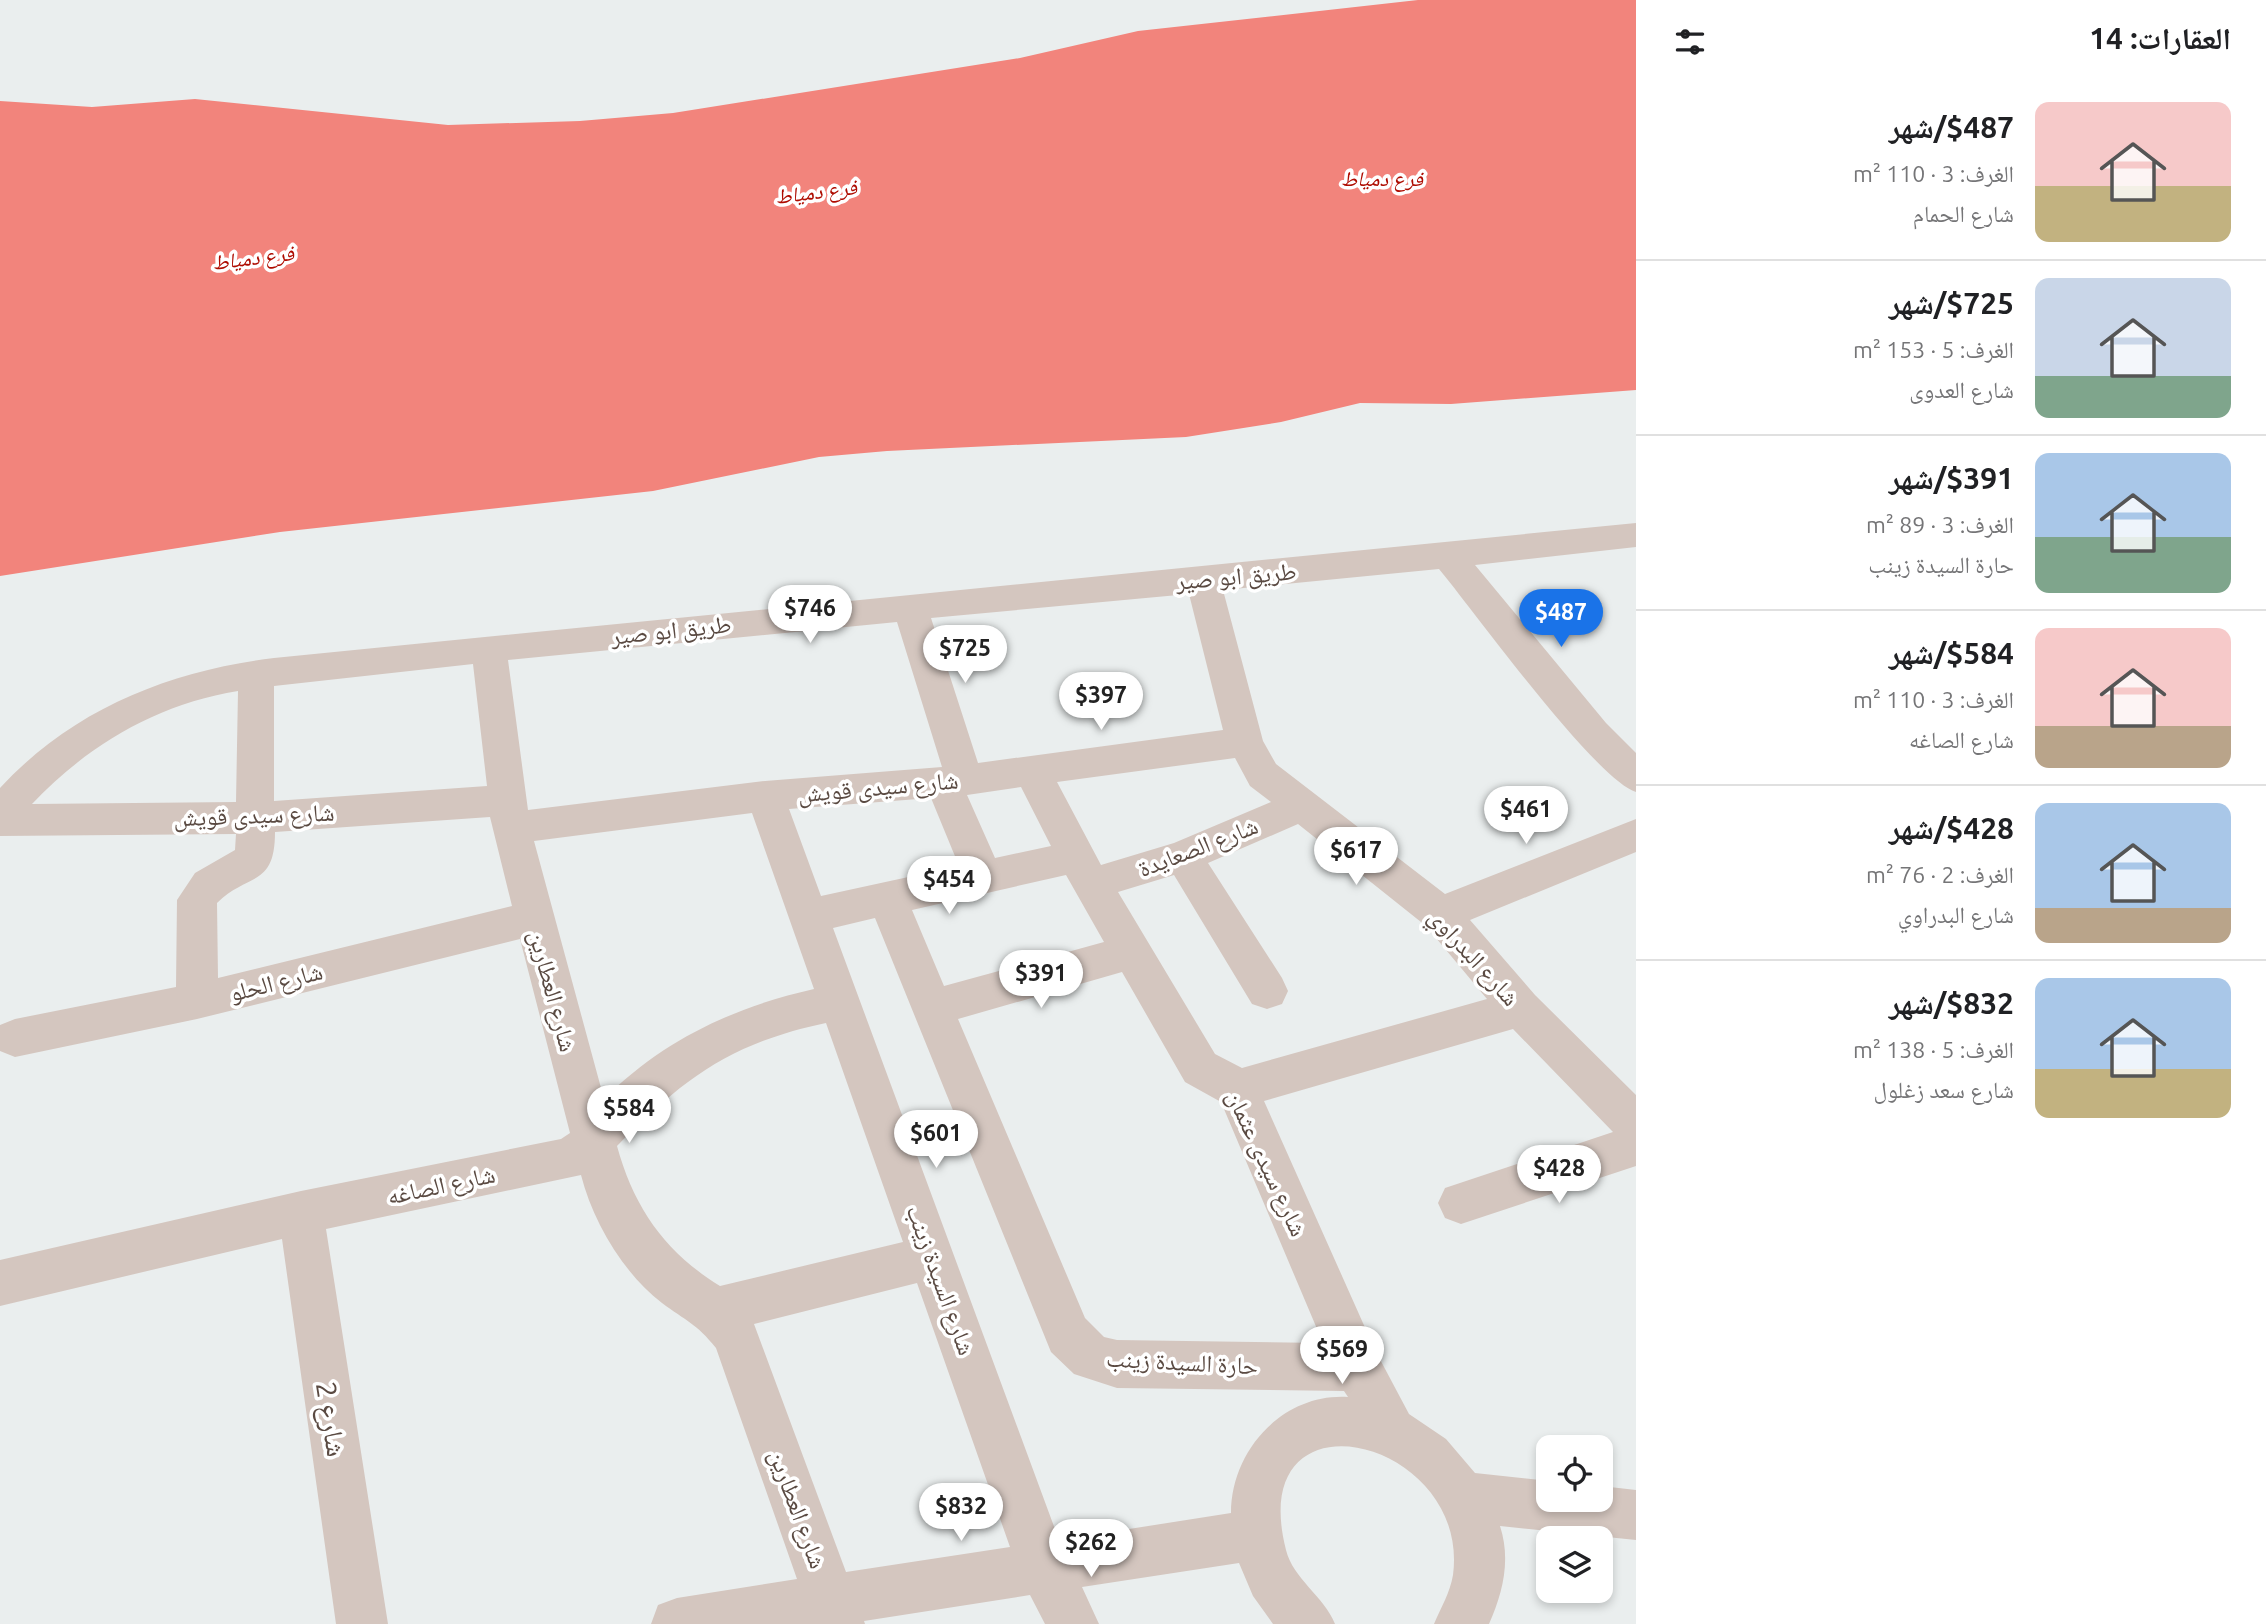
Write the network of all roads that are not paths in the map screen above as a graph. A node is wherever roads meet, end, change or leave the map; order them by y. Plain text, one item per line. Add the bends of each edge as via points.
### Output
1 (1636, 535) edge
2 (1448, 556) junction
3 (1203, 579) junction
4 (910, 607) junction
5 (489, 648) junction
6 (256, 675) junction
7 (1245, 741) junction
8 (1032, 771) junction
9 (1636, 776) edge
10 (954, 781) junction
11 (765, 796) junction
12 (1302, 806) junction
13 (0, 814) edge
14 (509, 814) junction
15 (255, 818) junction
16 (0, 820) edge
17 (1636, 835) edge
18 (1183, 856) junction
19 (1084, 871) junction
20 (983, 877) junction
21 (887, 898) junction
22 (1440, 914) junction
23 (809, 916) junction
24 (534, 918) junction
25 (1132, 952) junction
26 (1266, 991) dead end
27 (197, 1002) junction
28 (840, 1002) junction
29 (932, 1008) junction
30 (1520, 1008) junction
31 (15, 1038) dead end
32 (1237, 1089) junction
33 (1636, 1125) edge
34 (594, 1142) junction
35 (1636, 1145) edge
36 (1461, 1203) dead end
37 (301, 1213) junction
38 (932, 1257) junction
39 (0, 1283) edge
40 (716, 1310) junction
41 (1358, 1367) junction
42 (1391, 1431) junction
43 (1463, 1497) junction
44 (1636, 1515) edge
45 (1256, 1535) junction
46 (1043, 1567) junction
47 (835, 1612) edge
48 (362, 1624) edge
49 (677, 1624) edge
50 (1073, 1624) edge
51 (1309, 1624) edge
52 (1460, 1624) edge

1 - 2 street, طريق ابو صير
2 - 3 street, طريق ابو صير
2 - 9 street via 1593,733
3 - 4 street, طريق ابو صير
3 - 7 street, شارع البدراوي
4 - 5 street, طريق ابو صير
4 - 10 street
5 - 6 street, طريق ابو صير
5 - 14 street, شارع العطارين
6 - 13 street, طريق ابو صير via 196,686 138,706 83,736 34,775
6 - 15 street
7 - 8 street, شارع سيدى قويش
7 - 12 street, شارع البدراوي via 1263,775
8 - 10 street, شارع سيدى قويش
8 - 19 street, شارع سيدى عثمان
10 - 11 street, شارع سيدى قويش
10 - 20 street
11 - 14 street, شارع سيدى قويش
11 - 23 street, شارع السيدة زينب
12 - 18 street, شارع الصعايدة
12 - 22 street, شارع البدراوي
14 - 15 street, شارع سيدى قويش
14 - 24 street, شارع العطارين
15 - 16 street, شارع سيدى قويش
15 - 27 street via 255,855 247,866 211,881 197,900
17 - 22 street
18 - 19 street, شارع الصعايدة
18 - 26 street
19 - 20 street, شارع الصعايدة
19 - 25 street, شارع سيدى عثمان
20 - 21 street, شارع الصعايدة
21 - 23 street, شارع الصعايدة
21 - 29 street, حارة السيدة زينب
22 - 30 street, شارع البدراوي
23 - 28 street, شارع السيدة زينب
24 - 27 street, شارع الحلو
24 - 34 street, شارع العطارين
25 - 29 street
25 - 32 street, شارع سيدى عثمان via 1200,1068
27 - 31 street, شارع الحلو
28 - 34 street, شارع الصاغه via 784,1013 729,1032 670,1069
28 - 38 street, شارع السيدة زينب
29 - 41 street, حارة السيدة زينب via 1068,1335 1091,1357 1117,1364
30 - 32 street
30 - 33 street, شارع البدراوي
32 - 41 street, شارع سيدى عثمان
34 - 37 street, شارع الصاغه via 571,1158
34 - 40 street, شارع العطارين via 605,1183 646,1256 678,1286
35 - 36 street
37 - 39 street, شارع الصاغه
37 - 48 street, شارع 2
38 - 40 street
38 - 46 street, شارع السيدة زينب
40 - 47 street, شارع العطارين via 735,1334
41 - 42 street, شارع سيدى عثمان
42 - 43 street via 1444,1469
42 - 45 street via 1364,1422 1338,1421 1312,1426 1291,1438 1273,1456 1261,1479 1255,1506
43 - 44 street
43 - 52 street via 1476,1530 1480,1563 1475,1595
45 - 46 street
45 - 51 street via 1267,1569 1286,1601
46 - 47 street
46 - 50 street, شارع السيدة زينب
47 - 49 street

